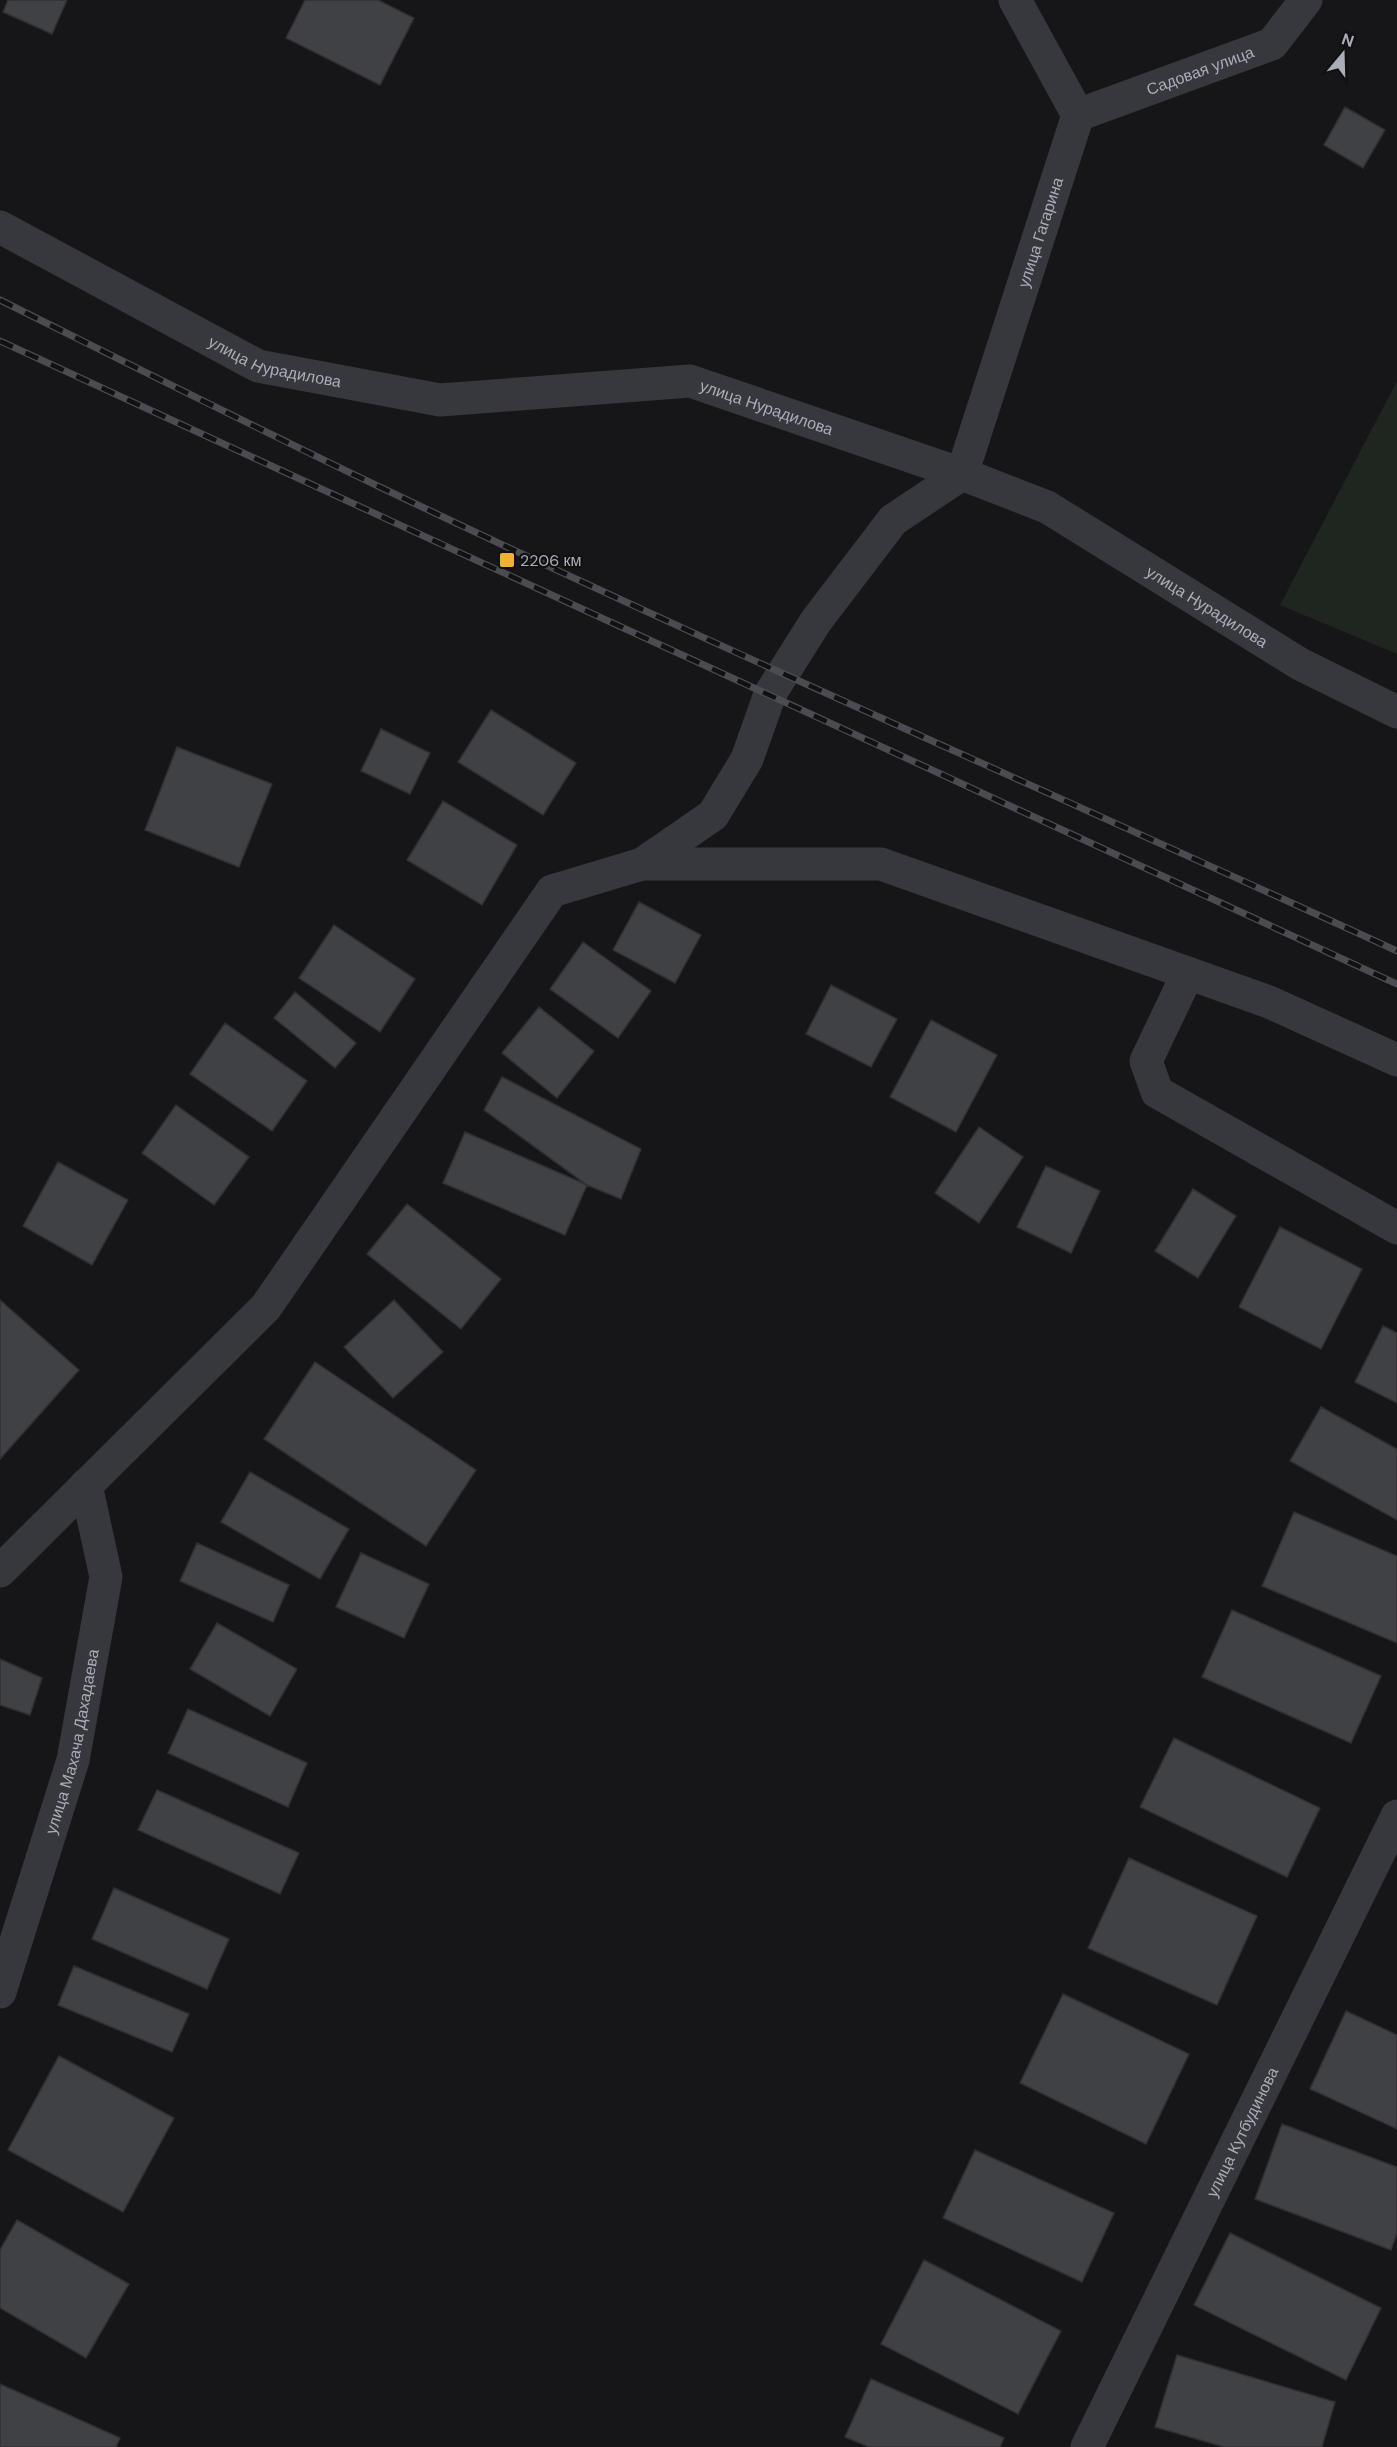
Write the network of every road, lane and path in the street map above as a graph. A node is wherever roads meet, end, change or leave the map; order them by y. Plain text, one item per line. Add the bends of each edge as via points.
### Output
1 (1015, 0) edge
2 (1306, 0) edge
3 (1078, 115) junction
4 (0, 228) edge
5 (962, 474) junction
6 (1397, 711) edge
7 (642, 864) junction
8 (1188, 973) junction
9 (1397, 1060) edge
10 (1397, 1228) edge
11 (86, 1485) junction
12 (0, 1571) edge
13 (1397, 1816) edge
14 (0, 1992) edge
15 (1087, 2447) edge

1 - 3 street
2 - 3 street, Садовая улица via 1272,44
3 - 5 street, улица Гагарина
4 - 5 street, улица Нурадилова via 258,366 440,400 690,381
5 - 6 street, улица Нурадилова via 1047,507 1300,664
5 - 7 street via 893,520 816,621 770,694 747,759 713,816
7 - 8 street via 881,864
7 - 11 street via 552,891 266,1307
8 - 9 street via 1269,1002
8 - 10 street via 1146,1061 1157,1092
11 - 12 street
11 - 14 street, улица Махача Дахадаева via 106,1577 73,1760
13 - 15 street, улица Кутбудинова

